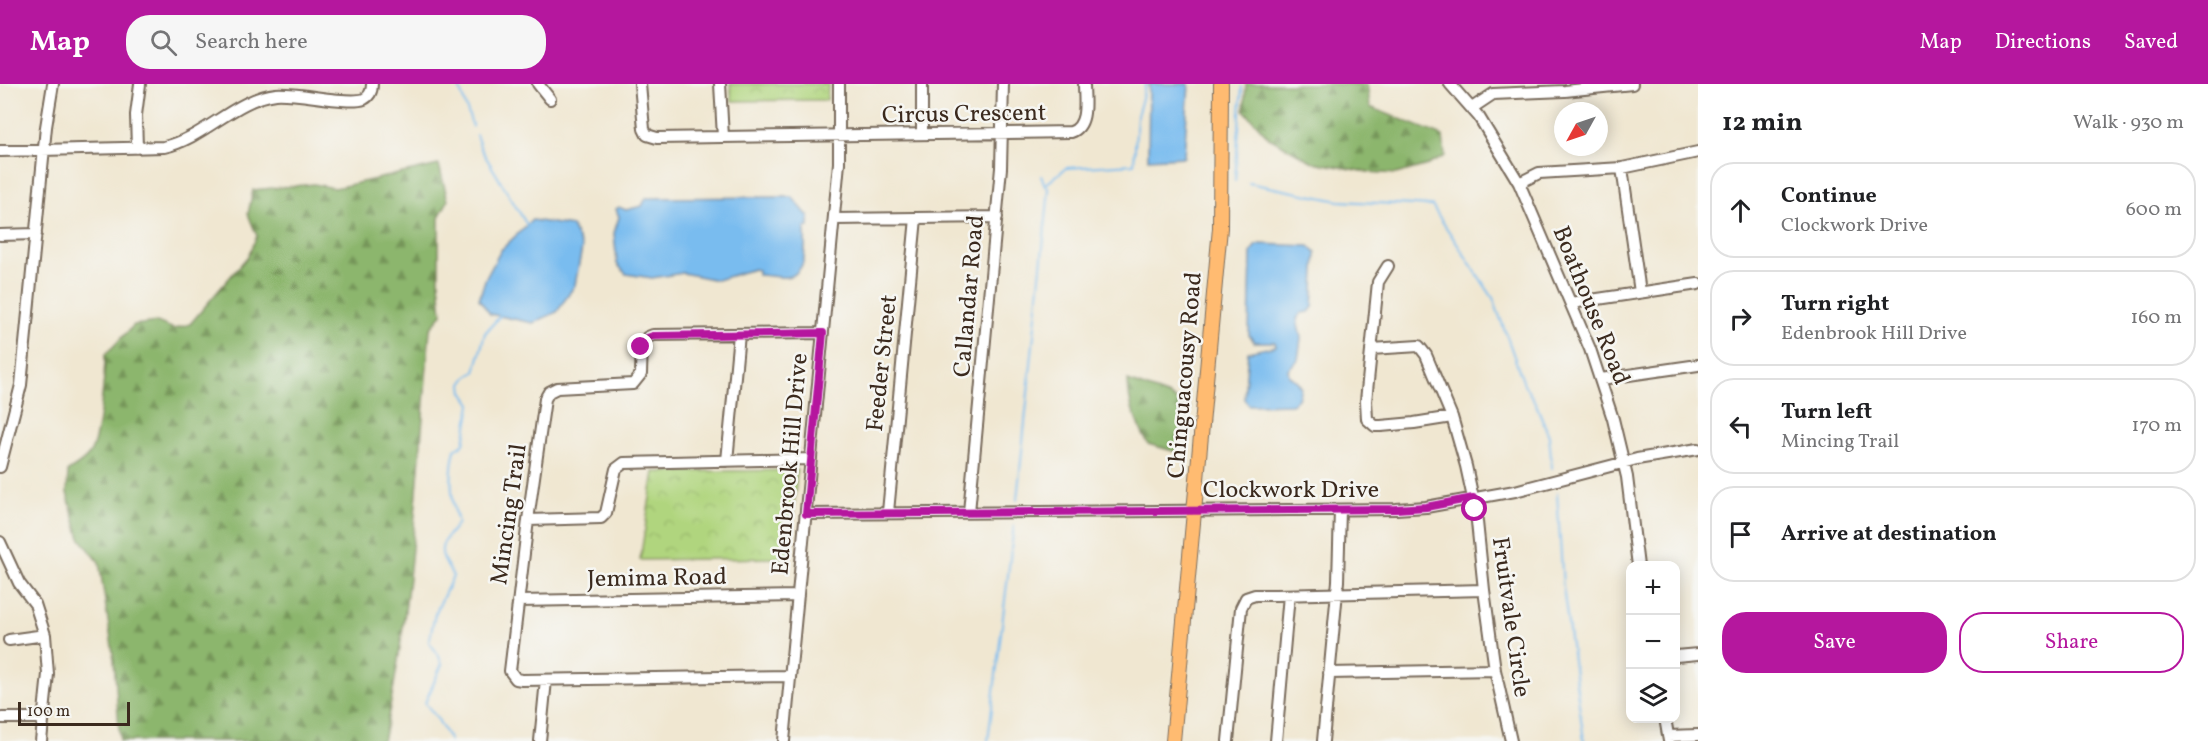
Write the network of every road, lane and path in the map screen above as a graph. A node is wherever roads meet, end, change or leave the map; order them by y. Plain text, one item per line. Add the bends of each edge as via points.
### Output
1 (52, 84) edge
2 (140, 84) edge
3 (372, 84) edge
4 (538, 84) edge
5 (640, 84) edge
6 (720, 84) edge
7 (839, 84) edge
8 (922, 84) edge
9 (1003, 84) edge
10 (1084, 84) edge
11 (1221, 84) edge
12 (1450, 84) edge
13 (1632, 84) edge
14 (550, 99) dead end
15 (1472, 108) junction
16 (1002, 133) junction
17 (922, 134) junction
18 (840, 136) junction
19 (723, 137) junction
20 (137, 148) junction
21 (44, 151) junction
22 (0, 152) edge
23 (1698, 152) edge
24 (1622, 168) junction
25 (1519, 183) junction
26 (997, 217) junction
27 (916, 218) junction
28 (834, 219) junction
29 (36, 234) junction
30 (0, 235) edge
31 (1388, 266) dead end
32 (1698, 284) edge
33 (1640, 292) junction
34 (1571, 303) junction
35 (823, 333) junction
36 (739, 334) junction
37 (1371, 349) junction
38 (1698, 364) edge
39 (1601, 379) junction
40 (1452, 417) junction
41 (1698, 449) edge
42 (811, 459) junction
43 (727, 461) junction
44 (1623, 462) junction
45 (0, 467) edge
46 (1473, 498) junction
47 (1340, 510) junction
48 (1194, 511) junction
49 (888, 512) junction
50 (969, 512) junction
51 (806, 514) junction
52 (528, 520) junction
53 (0, 542) edge
54 (1638, 561) edge
55 (1484, 590) junction
56 (1337, 593) junction
57 (1289, 595) junction
58 (798, 596) junction
59 (518, 601) junction
60 (45, 635) junction
61 (9, 640) dead end
62 (1698, 654) edge
63 (1680, 656) edge
64 (1495, 670) junction
65 (1329, 673) junction
66 (790, 676) junction
67 (546, 680) junction
68 (2, 718) dead end
69 (43, 718) junction
70 (1666, 723) edge
71 (1698, 735) edge
72 (1669, 738) edge
73 (41, 741) edge
74 (540, 741) edge
75 (784, 741) edge
76 (1173, 741) edge
77 (1228, 741) edge
78 (1276, 741) edge
79 (1323, 741) edge
80 (1512, 741) edge

1 - 21 street
2 - 20 street
3 - 20 street via 368,97 357,100 288,94 260,97 178,143
4 - 14 street
5 - 19 street, Circus Crescent via 643,125 651,138
6 - 19 street
7 - 18 street, Edenbrook Hill Drive
8 - 17 street
9 - 16 street, Callandar Road
10 - 16 street, Circus Crescent via 1083,118 1076,131
11 - 48 main road, Chinguacousy Road via 1220,228
12 - 15 street, Boathouse Road
13 - 15 street via 1493,94
15 - 25 street, Boathouse Road
16 - 17 street, Circus Crescent
16 - 26 street, Callandar Road
17 - 18 street, Circus Crescent
18 - 19 street, Circus Crescent
18 - 28 street, Edenbrook Hill Drive
20 - 21 street
21 - 22 street
21 - 29 street
23 - 24 street
24 - 25 street via 1539,173
24 - 33 street
25 - 34 street, Boathouse Road
26 - 27 street
26 - 50 street, Callandar Road
27 - 28 street
27 - 49 street, Feeder Street
28 - 35 street, Edenbrook Hill Drive
29 - 30 street
29 - 45 street via 21,385
31 - 37 street via 1378,282
32 - 33 street
33 - 34 street
34 - 39 street, Boathouse Road
35 - 36 street, Mincing Trail
35 - 42 street, Edenbrook Hill Drive
36 - 43 street
36 - 52 street, Mincing Trail via 648,337 641,347 641,374 633,384 557,388 549,392
37 - 40 street, Fruitvale Circle via 1419,346
37 - 40 street via 1365,410 1371,423 1392,426
38 - 39 street
39 - 44 street, Boathouse Road
40 - 46 street, Fruitvale Circle
41 - 44 street, Clockwork Drive
42 - 43 street
42 - 51 street, Edenbrook Hill Drive
43 - 52 street via 621,465 614,472 606,513 601,518
44 - 46 street, Clockwork Drive
44 - 54 street, Boathouse Road
46 - 47 street, Clockwork Drive via 1412,508
46 - 55 street, Fruitvale Circle
47 - 48 street, Clockwork Drive
47 - 56 street
48 - 50 street, Clockwork Drive
48 - 76 main road, Chinguacousy Road
49 - 50 street, Clockwork Drive
49 - 51 street, Clockwork Drive
51 - 58 street, Edenbrook Hill Drive
52 - 59 street, Mincing Trail
53 - 60 street via 19,583 35,604
55 - 56 street
55 - 64 street, Fruitvale Circle
56 - 57 street
56 - 65 street
57 - 77 street via 1246,598 1240,608
57 - 78 street
58 - 59 street, Jemima Road
58 - 66 street, Edenbrook Hill Drive
59 - 67 street, Mincing Trail via 510,671 516,679
60 - 61 street
60 - 69 street via 48,675
62 - 63 street
64 - 65 street
64 - 80 street, Fruitvale Circle
65 - 79 street
66 - 67 street, Mincing Trail
66 - 75 street, Edenbrook Hill Drive
67 - 74 street
68 - 69 street
69 - 73 street
70 - 72 street
71 - 72 street

